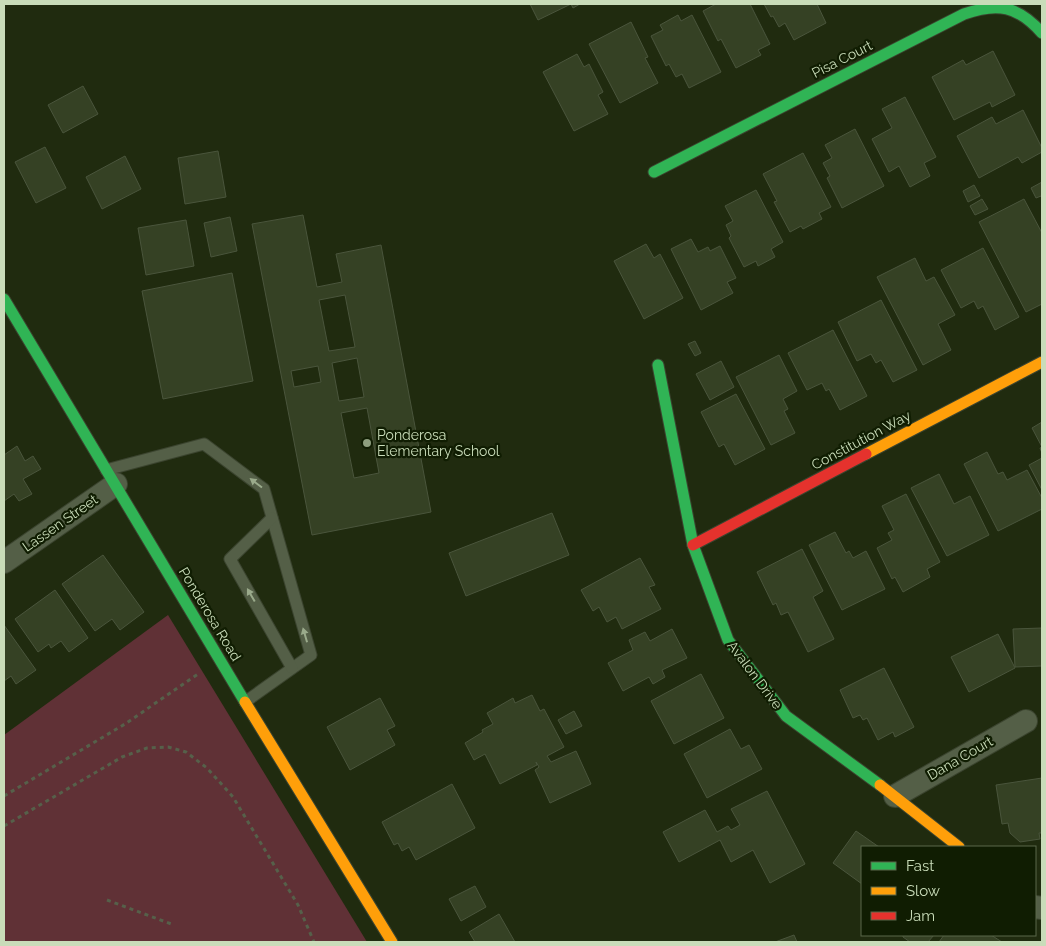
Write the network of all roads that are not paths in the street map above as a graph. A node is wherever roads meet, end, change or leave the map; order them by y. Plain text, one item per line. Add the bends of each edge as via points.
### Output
1 (1042, 33) edge
2 (654, 172) dead end
3 (4, 299) edge
4 (1042, 362) edge
5 (658, 365) dead end
6 (111, 477) junction
7 (272, 518) junction
8 (693, 545) junction
9 (4, 562) edge
10 (292, 668) junction
11 (245, 702) junction
12 (1026, 721) dead end
13 (895, 796) junction
14 (958, 846) edge
15 (392, 942) edge

1 - 2 street, Pisa Court via 1030,19 1015,10 981,7
3 - 6 street, Ponderosa Road
4 - 8 street, Constitution Way
5 - 8 street, Avalon Drive
7 -> 6 lane via 264,488 204,444
6 - 9 street, Lassen Street
6 - 11 street, Ponderosa Road
10 -> 7 lane via 311,655
10 -> 7 lane via 230,559
8 - 13 street, Avalon Drive via 728,640 786,716
10 - 11 lane
11 - 15 street, Ponderosa Road
12 - 13 street, Dana Court
13 - 14 street, Avalon Drive

